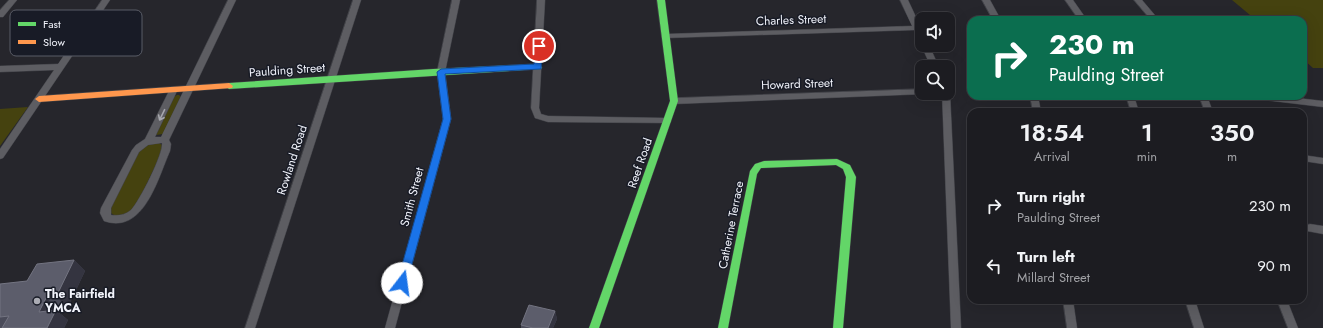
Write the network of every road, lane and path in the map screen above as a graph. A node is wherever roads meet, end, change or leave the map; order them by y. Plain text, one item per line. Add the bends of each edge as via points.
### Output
1 (13, 0) edge
2 (106, 0) edge
3 (232, 0) edge
4 (357, 0) edge
5 (456, 0) edge
6 (541, 0) edge
7 (661, 0) edge
8 (904, 0) edge
9 (986, 0) edge
10 (1069, 0) edge
11 (1138, 0) edge
12 (99, 10) edge
13 (0, 15) edge
14 (995, 16) edge
15 (1080, 16) edge
16 (1152, 16) edge
17 (915, 24) edge
18 (915, 28) edge
19 (666, 36) junction
20 (68, 56) edge
21 (60, 67) junction
22 (538, 67) junction
23 (0, 70) edge
24 (441, 72) junction
25 (331, 79) junction
26 (174, 89) junction
27 (189, 89) junction
28 (915, 92) edge
29 (39, 99) junction
30 (946, 100) edge
31 (1290, 100) edge
32 (674, 101) junction
33 (1323, 104) edge
34 (667, 122) junction
35 (150, 140) junction
36 (164, 140) junction
37 (0, 156) edge
38 (1307, 159) edge
39 (1323, 161) edge
40 (1310, 228) dead end
41 (1323, 230) edge
42 (1069, 304) edge
43 (1191, 304) edge
44 (1284, 304) edge
45 (250, 328) edge
46 (390, 328) edge
47 (594, 328) edge
48 (723, 328) edge
49 (838, 328) edge
50 (956, 328) edge
51 (1072, 328) edge
52 (1199, 328) edge
53 (1293, 328) edge

1 - 13 street
2 - 12 street
3 - 27 street
4 - 25 street, Rowland Road
5 - 24 street, Smith Street
6 - 22 street
7 - 19 street, Reef Road
8 - 17 street
9 - 14 street
10 - 15 street
11 - 16 street
18 - 19 street, Charles Street
19 - 32 street, Reef Road
20 - 21 street
21 - 23 street
21 - 29 street
22 - 24 street, Paulding Street
22 - 34 street via 535,112 540,117 548,120
24 - 25 street, Paulding Street
24 - 46 street, Smith Street via 447,119
25 - 27 street, Paulding Street
25 - 45 street, Rowland Road
26 - 27 street, Paulding Street
26 - 29 street, Paulding Street
26 -> 35 street
27 - 36 street
28 - 32 street, Howard Street
29 - 37 street
30 - 50 street
31 - 33 street
32 - 34 street, Reef Road
34 - 47 street, Reef Road
35 - 36 street
35 - 36 street via 136,150 106,208 106,216 110,219 119,220 127,217 140,207 166,151 167,144
38 - 39 street
40 - 41 street
42 - 51 street
43 - 52 street
44 - 53 street
48 - 49 street, Catherine Terrace via 755,169 764,164 837,162 846,166 851,177

